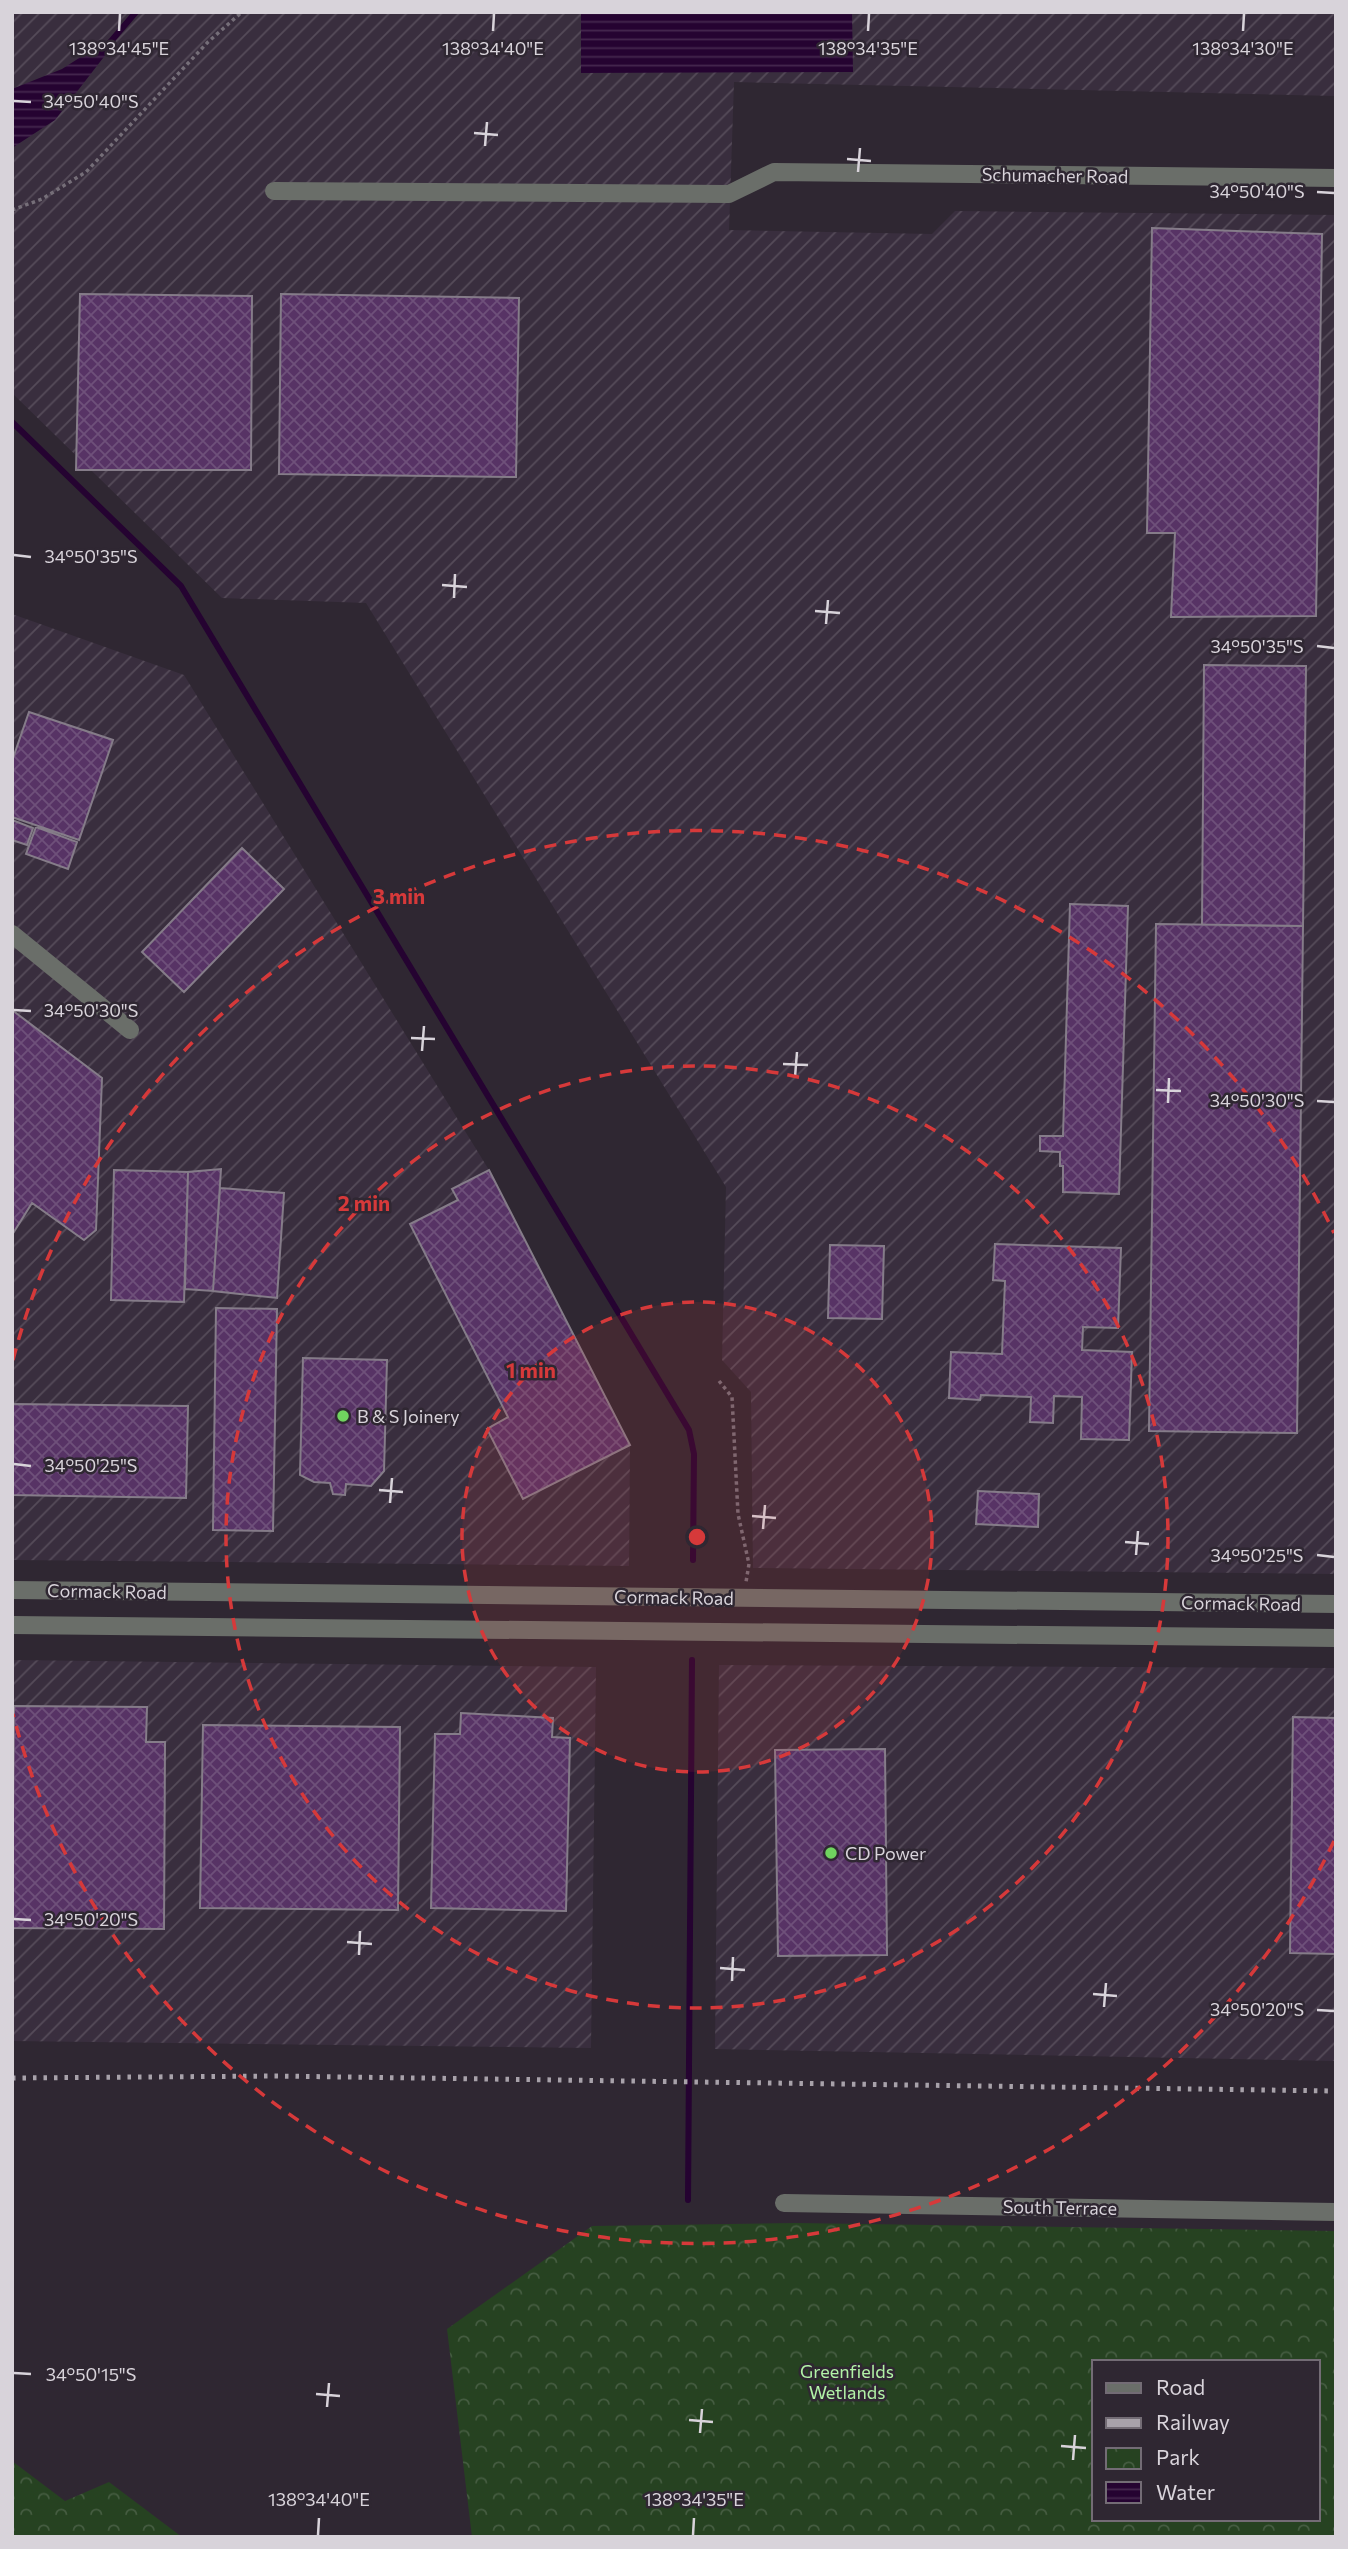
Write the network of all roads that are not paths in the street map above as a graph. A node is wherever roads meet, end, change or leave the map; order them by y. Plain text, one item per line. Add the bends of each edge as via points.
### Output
1 (1336, 178) edge
2 (274, 191) dead end
3 (12, 934) edge
4 (130, 1030) dead end
5 (12, 1590) edge
6 (1336, 1604) edge
7 (12, 1625) edge
8 (1336, 1638) edge
9 (784, 2203) dead end
10 (1336, 2212) edge

1 - 2 street, Schumacher Road via 774,172 729,194
3 - 4 street
5 - 6 street, Cormack Road
7 - 8 street, Cormack Road
9 - 10 street, South Terrace

